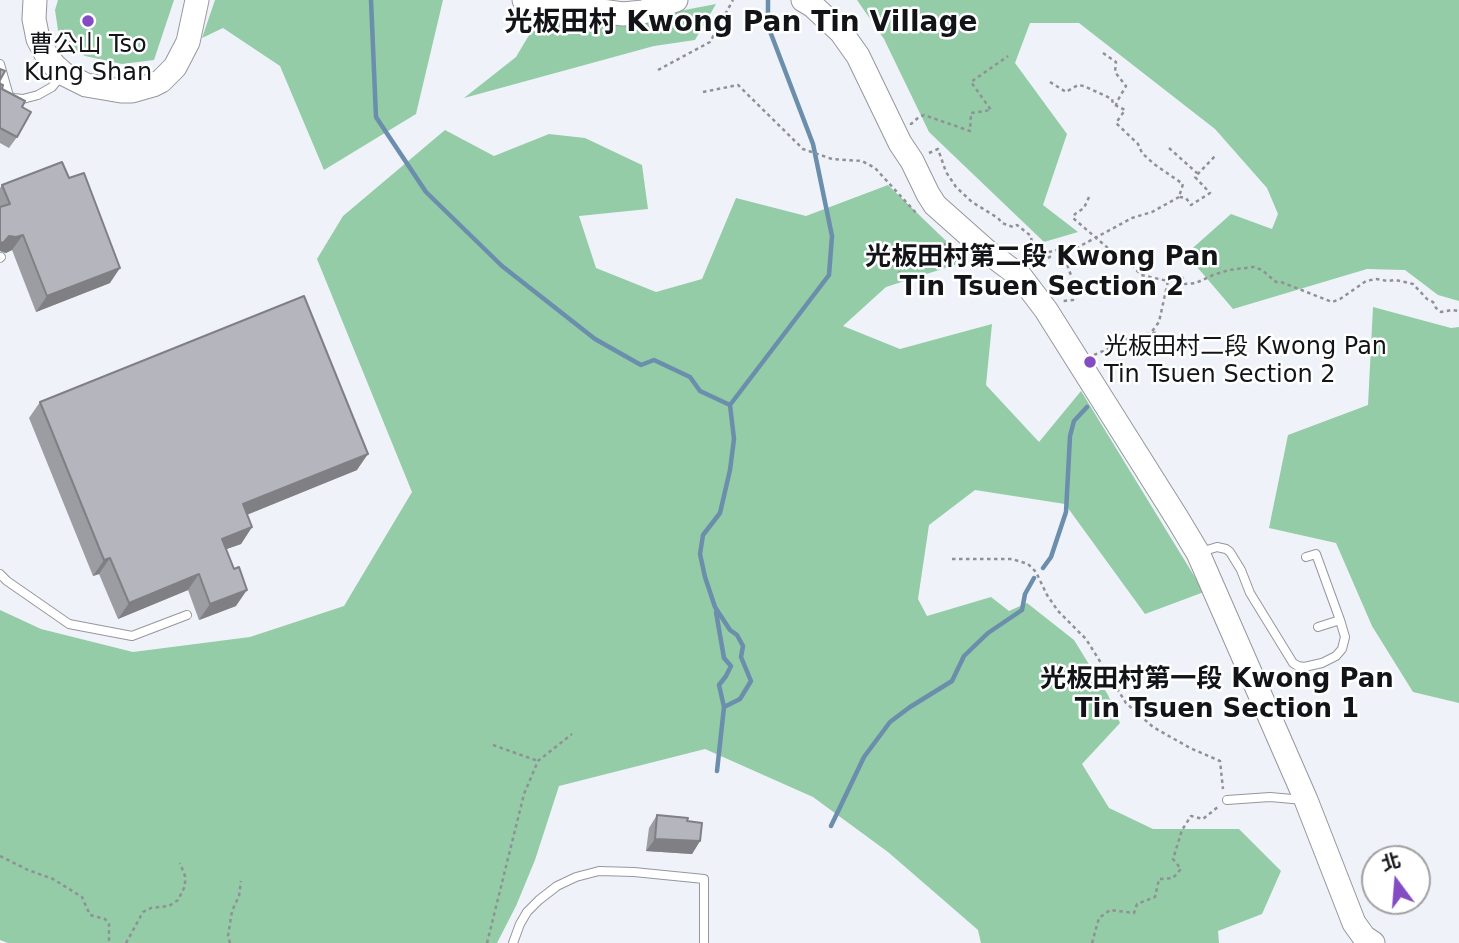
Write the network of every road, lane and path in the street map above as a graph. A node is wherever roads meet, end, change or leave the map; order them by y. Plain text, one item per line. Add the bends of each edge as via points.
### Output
1 (35, 0) edge
2 (197, 0) edge
3 (524, 0) edge
4 (676, 0) edge
5 (733, 0) edge
6 (808, 3) edge
7 (1103, 52) dead end
8 (1008, 55) dead end
9 (0, 64) edge
10 (658, 70) dead end
11 (64, 74) junction
12 (1050, 82) dead end
13 (703, 92) dead end
14 (1116, 105) junction
15 (911, 124) dead end
16 (1168, 148) dead end
17 (1216, 155) dead end
18 (912, 161) junction
19 (1198, 173) junction
20 (1089, 197) dead end
21 (1179, 197) junction
22 (935, 205) junction
23 (1096, 237) junction
24 (978, 244) junction
25 (1063, 253) junction
26 (1050, 257) dead end
27 (1034, 267) dead end
28 (898, 280) dead end
29 (1168, 281) junction
30 (1073, 300) dead end
31 (1459, 311) edge
32 (1159, 332) dead end
33 (1150, 334) junction
34 (1080, 365) junction
35 (1198, 553) junction
36 (1306, 557) dead end
37 (952, 559) dead end
38 (0, 574) edge
39 (187, 615) dead end
40 (1340, 620) junction
41 (1318, 627) dead end
42 (572, 734) dead end
43 (493, 745) dead end
44 (538, 761) junction
45 (1227, 800) junction
46 (1306, 800) junction
47 (0, 856) edge
48 (180, 863) dead end
49 (241, 881) dead end
50 (109, 943) edge
51 (125, 943) edge
52 (230, 943) edge
53 (487, 943) edge
54 (513, 943) edge
55 (704, 943) edge
56 (1092, 943) edge
57 (1373, 943) edge

1 - 11 main road via 38,39
2 - 11 main road via 180,60 153,85 132,91 110,90
3 - 4 main road via 623,13 643,12
5 - 10 path via 710,42
6 - 18 main road via 841,32 858,57
7 - 14 path via 1116,62 1115,72 1126,86
8 - 15 path via 971,82 991,110 971,113 970,131 924,115
9 - 11 lane via 13,98 45,91
12 - 14 path via 1066,92 1084,86
13 - 22 path via 738,85 803,149 875,168 918,215
14 - 21 path via 1125,110 1116,123 1154,164 1183,184
16 - 19 path
17 - 19 path
18 - 22 main road
18 - 27 path via 938,149 946,172 972,202 1031,236
19 - 21 path via 1195,177 1210,192 1191,205
20 - 23 path via 1073,218
21 - 23 path
22 - 24 main road
23 - 25 path
23 - 29 path via 1120,263 1132,265 1141,275
24 - 28 path via 909,246 895,259
24 - 34 main road via 1021,277
25 - 26 path via 1049,252
25 - 30 path via 1073,281
29 - 31 path via 1182,276 1185,284 1196,283 1229,270 1254,267 1276,282 1332,302 1366,281 1396,280 1413,284 1441,312
29 - 33 path via 1158,322
32 - 33 path
33 - 34 path via 1130,337
34 - 35 main road
35 - 40 lane via 1217,548 1230,552 1296,665 1309,667 1340,652 1345,640
35 - 46 main road
36 - 40 lane via 1316,554
37 - 45 path via 1013,559 1028,564 1058,611 1086,639 1126,703 1153,727 1220,761
38 - 39 lane via 69,624 132,636
40 - 41 lane
42 - 44 path
43 - 44 path
44 - 53 path via 524,794
45 - 46 lane
45 - 56 path via 1203,819 1191,816 1172,859 1181,869 1173,878 1158,879 1155,897 1137,904 1134,914 1110,910 1100,918
46 - 57 main road via 1354,923
47 - 50 path via 82,897 90,915 109,924
48 - 51 path via 185,886 178,900 143,912
49 - 52 path via 232,911
54 - 55 lane via 527,912 539,900 556,886 599,871 704,879

